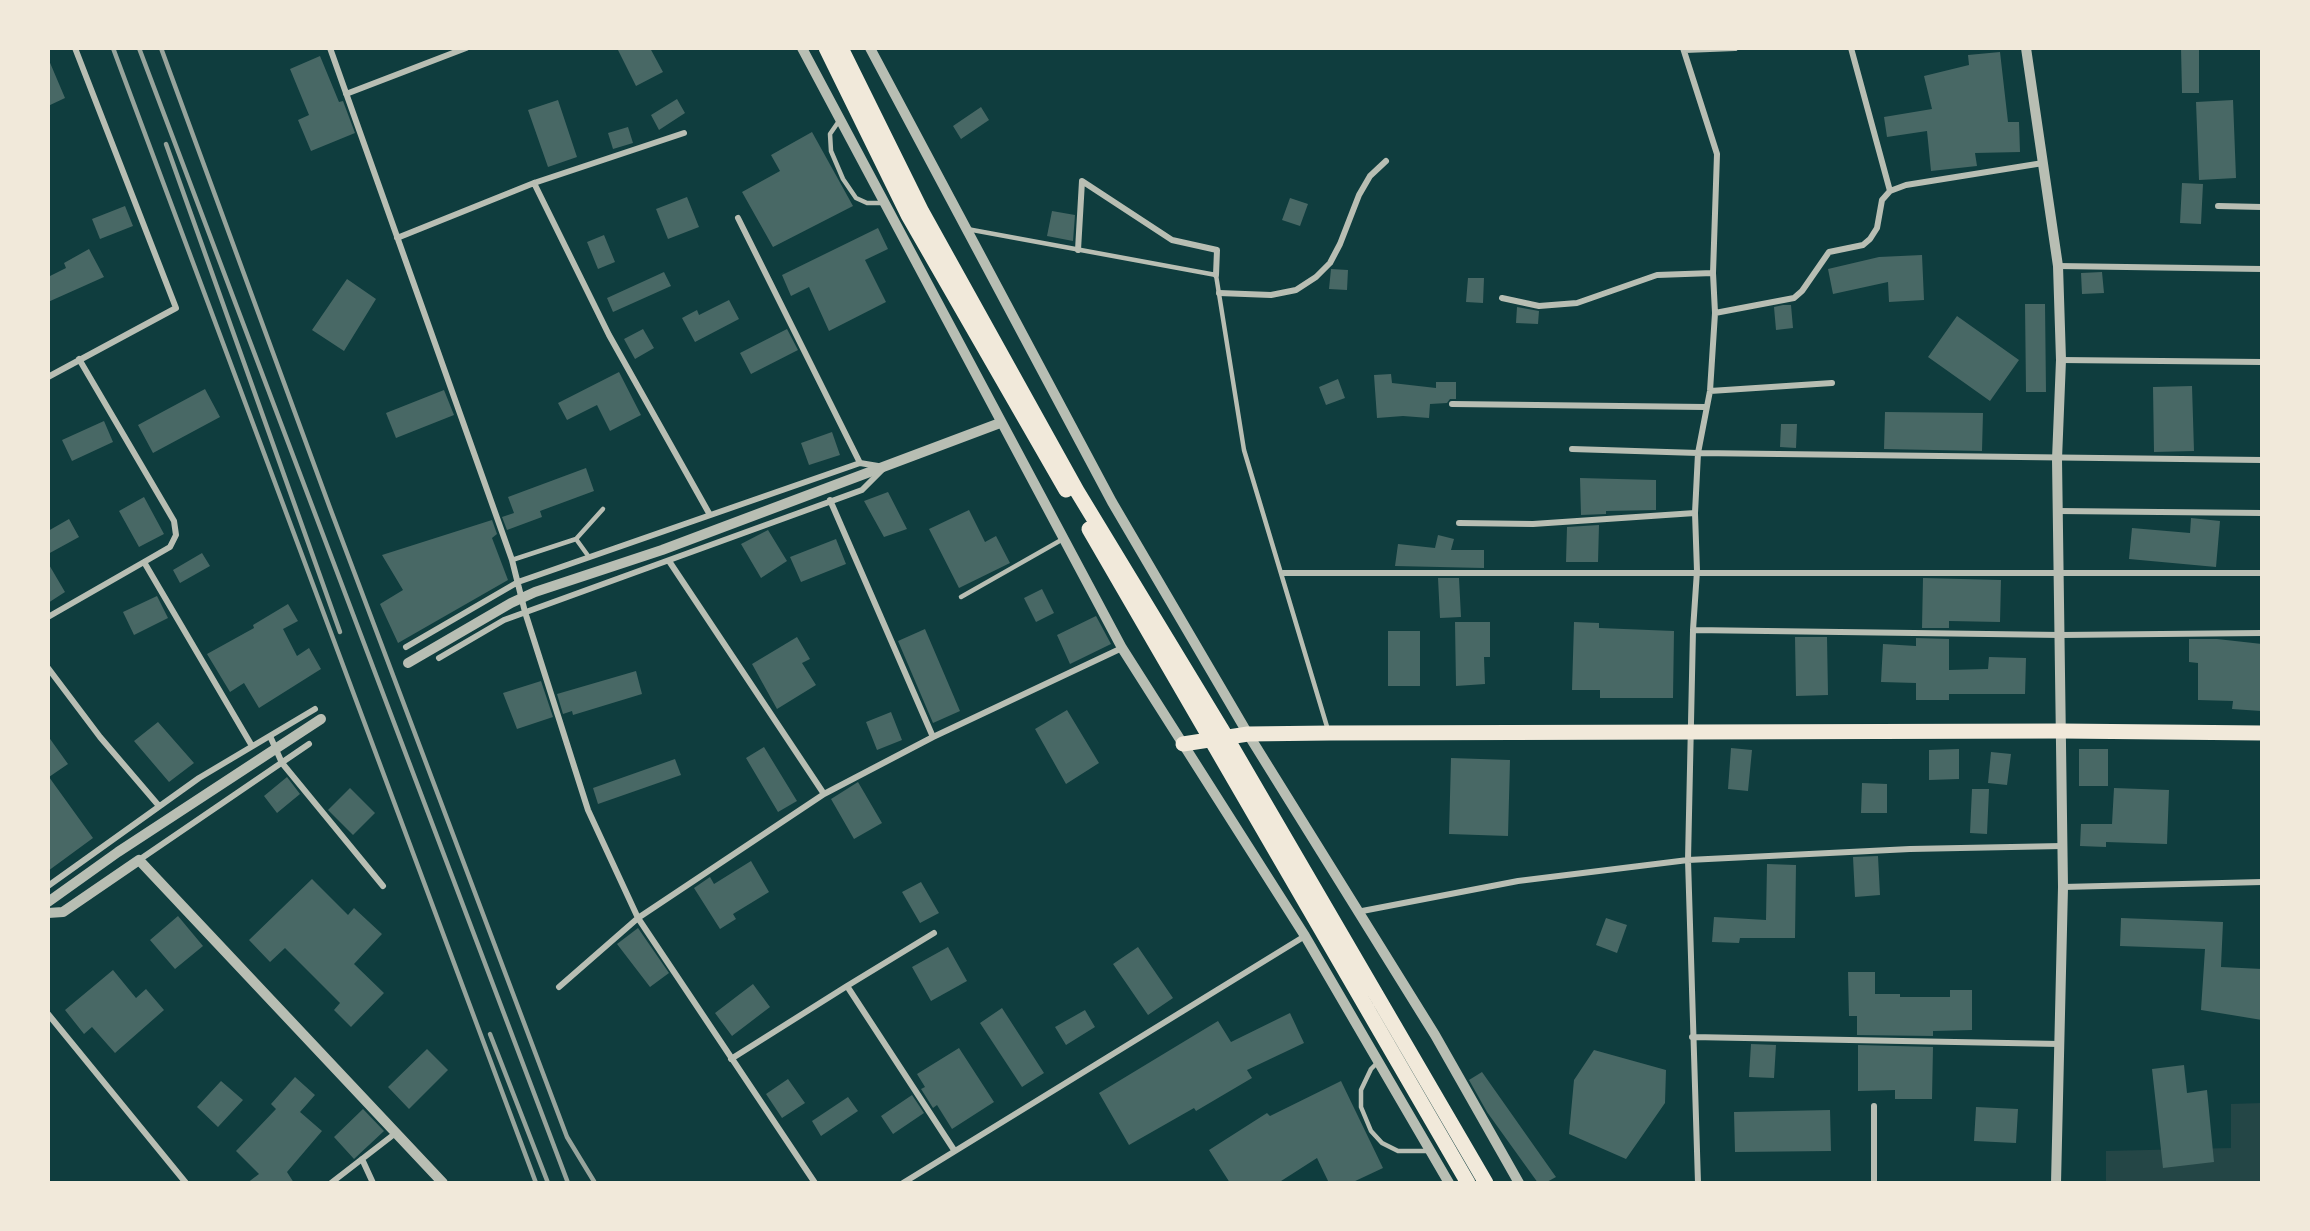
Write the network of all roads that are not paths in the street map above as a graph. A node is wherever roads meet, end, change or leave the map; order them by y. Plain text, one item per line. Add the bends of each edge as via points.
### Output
1 (75, 48) edge
2 (330, 48) edge
3 (466, 48) edge
4 (802, 48) edge
5 (826, 48) edge
6 (870, 48) edge
7 (1735, 48) edge
8 (1851, 48) edge
9 (2026, 48) edge
10 (1684, 49) edge
11 (841, 58) edge
12 (346, 94) junction
13 (839, 121) junction
14 (684, 133) dead end
15 (1386, 161) dead end
16 (2043, 163) junction
17 (534, 183) junction
18 (1890, 191) junction
19 (883, 203) junction
20 (2218, 206) dead end
21 (2262, 207) edge
22 (738, 218) dead end
23 (963, 228) junction
24 (397, 238) junction
25 (1078, 250) junction
26 (2058, 266) junction
27 (2262, 269) edge
28 (1713, 273) junction
29 (1216, 275) junction
30 (1219, 293) junction
31 (1502, 298) dead end
32 (1715, 313) junction
33 (79, 359) junction
34 (2061, 360) junction
35 (2262, 362) edge
36 (48, 377) edge
37 (1832, 383) dead end
38 (1710, 391) junction
39 (1452, 404) dead end
40 (1705, 407) junction
41 (1000, 423) junction
42 (1572, 449) dead end
43 (1698, 453) junction
44 (2057, 459) junction
45 (2262, 460) edge
46 (860, 463) junction
47 (884, 467) junction
48 (830, 500) junction
49 (603, 509) dead end
50 (2058, 511) junction
51 (1695, 513) junction
52 (2262, 513) edge
53 (710, 515) junction
54 (1458, 523) dead end
55 (576, 539) junction
56 (1063, 539) junction
57 (589, 557) junction
58 (512, 560) junction
59 (669, 561) junction
60 (144, 562) junction
61 (1696, 571) junction
62 (1283, 573) junction
63 (2060, 573) junction
64 (2262, 573) edge
65 (519, 585) junction
66 (961, 597) dead end
67 (525, 610) junction
68 (48, 617) edge
69 (1693, 630) junction
70 (2262, 633) edge
71 (2061, 635) junction
72 (406, 647) dead end
73 (1122, 648) junction
74 (440, 658) dead end
75 (408, 663) dead end
76 (49, 671) edge
77 (315, 709) dead end
78 (321, 719) dead end
79 (2062, 731) junction
80 (1693, 732) junction
81 (1329, 733) junction
82 (2262, 733) edge
83 (1248, 734) junction
84 (933, 736) junction
85 (272, 739) junction
86 (309, 744) dead end
87 (1183, 744) junction
88 (252, 746) junction
89 (282, 763) junction
90 (824, 794) junction
91 (159, 806) junction
92 (2062, 846) junction
93 (139, 860) junction
94 (1688, 860) junction
95 (2262, 882) edge
96 (48, 886) edge
97 (383, 886) dead end
98 (2063, 887) junction
99 (48, 902) edge
100 (1357, 912) junction
101 (48, 913) edge
102 (638, 918) junction
103 (934, 933) dead end
104 (1305, 936) junction
105 (847, 986) junction
106 (559, 987) dead end
107 (48, 1014) edge
108 (1692, 1037) junction
109 (2060, 1044) junction
110 (731, 1059) junction
111 (1378, 1062) junction
112 (1874, 1106) dead end
113 (397, 1132) junction
114 (954, 1150) junction
115 (1430, 1151) junction
116 (362, 1159) junction
117 (186, 1183) edge
118 (331, 1183) edge
119 (373, 1183) edge
120 (442, 1183) edge
121 (815, 1183) edge
122 (903, 1183) edge
123 (1449, 1183) edge
124 (1468, 1183) edge
125 (1486, 1183) edge
126 (1519, 1183) edge
127 (1698, 1183) edge
128 (1874, 1183) edge
129 (2056, 1183) edge

1 - 33 street via 176,308
2 - 12 street
3 - 12 street
4 - 13 street
5 - 11 main road
6 - 23 street
7 - 10 street
8 - 18 street
9 - 16 street
10 - 28 street via 1717,153
11 - 124 main road via 914,225
11 - 125 main road via 1077,491 1222,730
12 - 24 street
13 - 19 street
13 - 19 lane via 830,134 831,151 843,179 856,198
14 - 17 street
15 - 30 street via 1370,176 1330,263 1316,277 1296,290 1271,295
16 - 18 street via 1906,185
16 - 26 street
17 - 24 street
17 - 53 street via 609,335
18 - 32 street via 1882,200 1877,228 1870,239 1863,245 1828,252 1794,298
19 - 41 street
20 - 21 street
22 - 46 street
23 - 25 lane
23 - 83 street via 1112,502
24 - 58 street
25 - 29 lane
25 - 29 street via 1082,181 1172,240 1217,250
26 - 27 street
26 - 34 street
28 - 31 street via 1657,275 1577,303 1539,306
28 - 32 street
29 - 30 lane
30 - 62 lane via 1244,450
32 - 38 street
33 - 36 street
33 - 60 street via 174,520 177,535 170,547
34 - 35 street
34 - 44 street
37 - 38 street
38 - 40 street
39 - 40 street
40 - 43 street
41 - 47 street
41 - 56 street
42 - 43 street
43 - 44 street
43 - 51 street
44 - 45 street
44 - 50 street
46 - 47 street
46 - 53 street
47 - 48 street via 862,490
47 - 75 street via 662,550 535,592
48 - 59 street
48 - 84 street
49 - 55 lane
50 - 52 street
50 - 63 street
51 - 54 street via 1533,524
51 - 61 street
53 - 57 street
55 - 57 lane
55 - 58 lane
56 - 66 lane
56 - 73 street
57 - 65 street
58 - 65 street
59 - 67 street
59 - 90 street
60 - 68 street
60 - 88 street
61 - 62 street
61 - 63 street
61 - 69 street
62 - 81 lane
63 - 64 street
63 - 71 street
65 - 67 street
65 - 72 street
67 - 74 street
67 - 102 street via 588,810
69 - 71 street
69 - 80 street
70 - 71 street
71 - 79 street
73 - 84 street
73 - 87 street
76 - 91 street
77 - 85 street
78 - 99 street
79 - 80 main road
79 - 82 main road
79 - 92 street
80 - 81 main road
80 - 94 street
81 - 83 main road
83 - 87 main road
83 - 100 street
84 - 90 street
85 - 88 street
85 - 89 street
86 - 89 street
87 - 104 street
88 - 91 street
89 - 93 street
89 - 97 street
90 - 102 street
91 - 96 street
92 - 94 street
92 - 98 street
93 - 101 street via 63,912
93 - 113 street
94 - 100 street via 1518,881
94 - 108 street
95 - 98 street
98 - 109 street
100 - 126 street via 1435,1035
102 - 106 street
102 - 110 street
103 - 105 street
104 - 111 street
104 - 114 street
105 - 110 street
105 - 114 street
107 - 117 street
108 - 109 street
108 - 127 street
109 - 129 street
110 - 121 street
111 - 115 street
111 - 115 lane via 1361,1090 1361,1107 1371,1131 1382,1143 1398,1151
112 - 128 street
113 - 116 street
113 - 120 street
114 - 122 street
115 - 123 street
116 - 118 street
116 - 119 street

